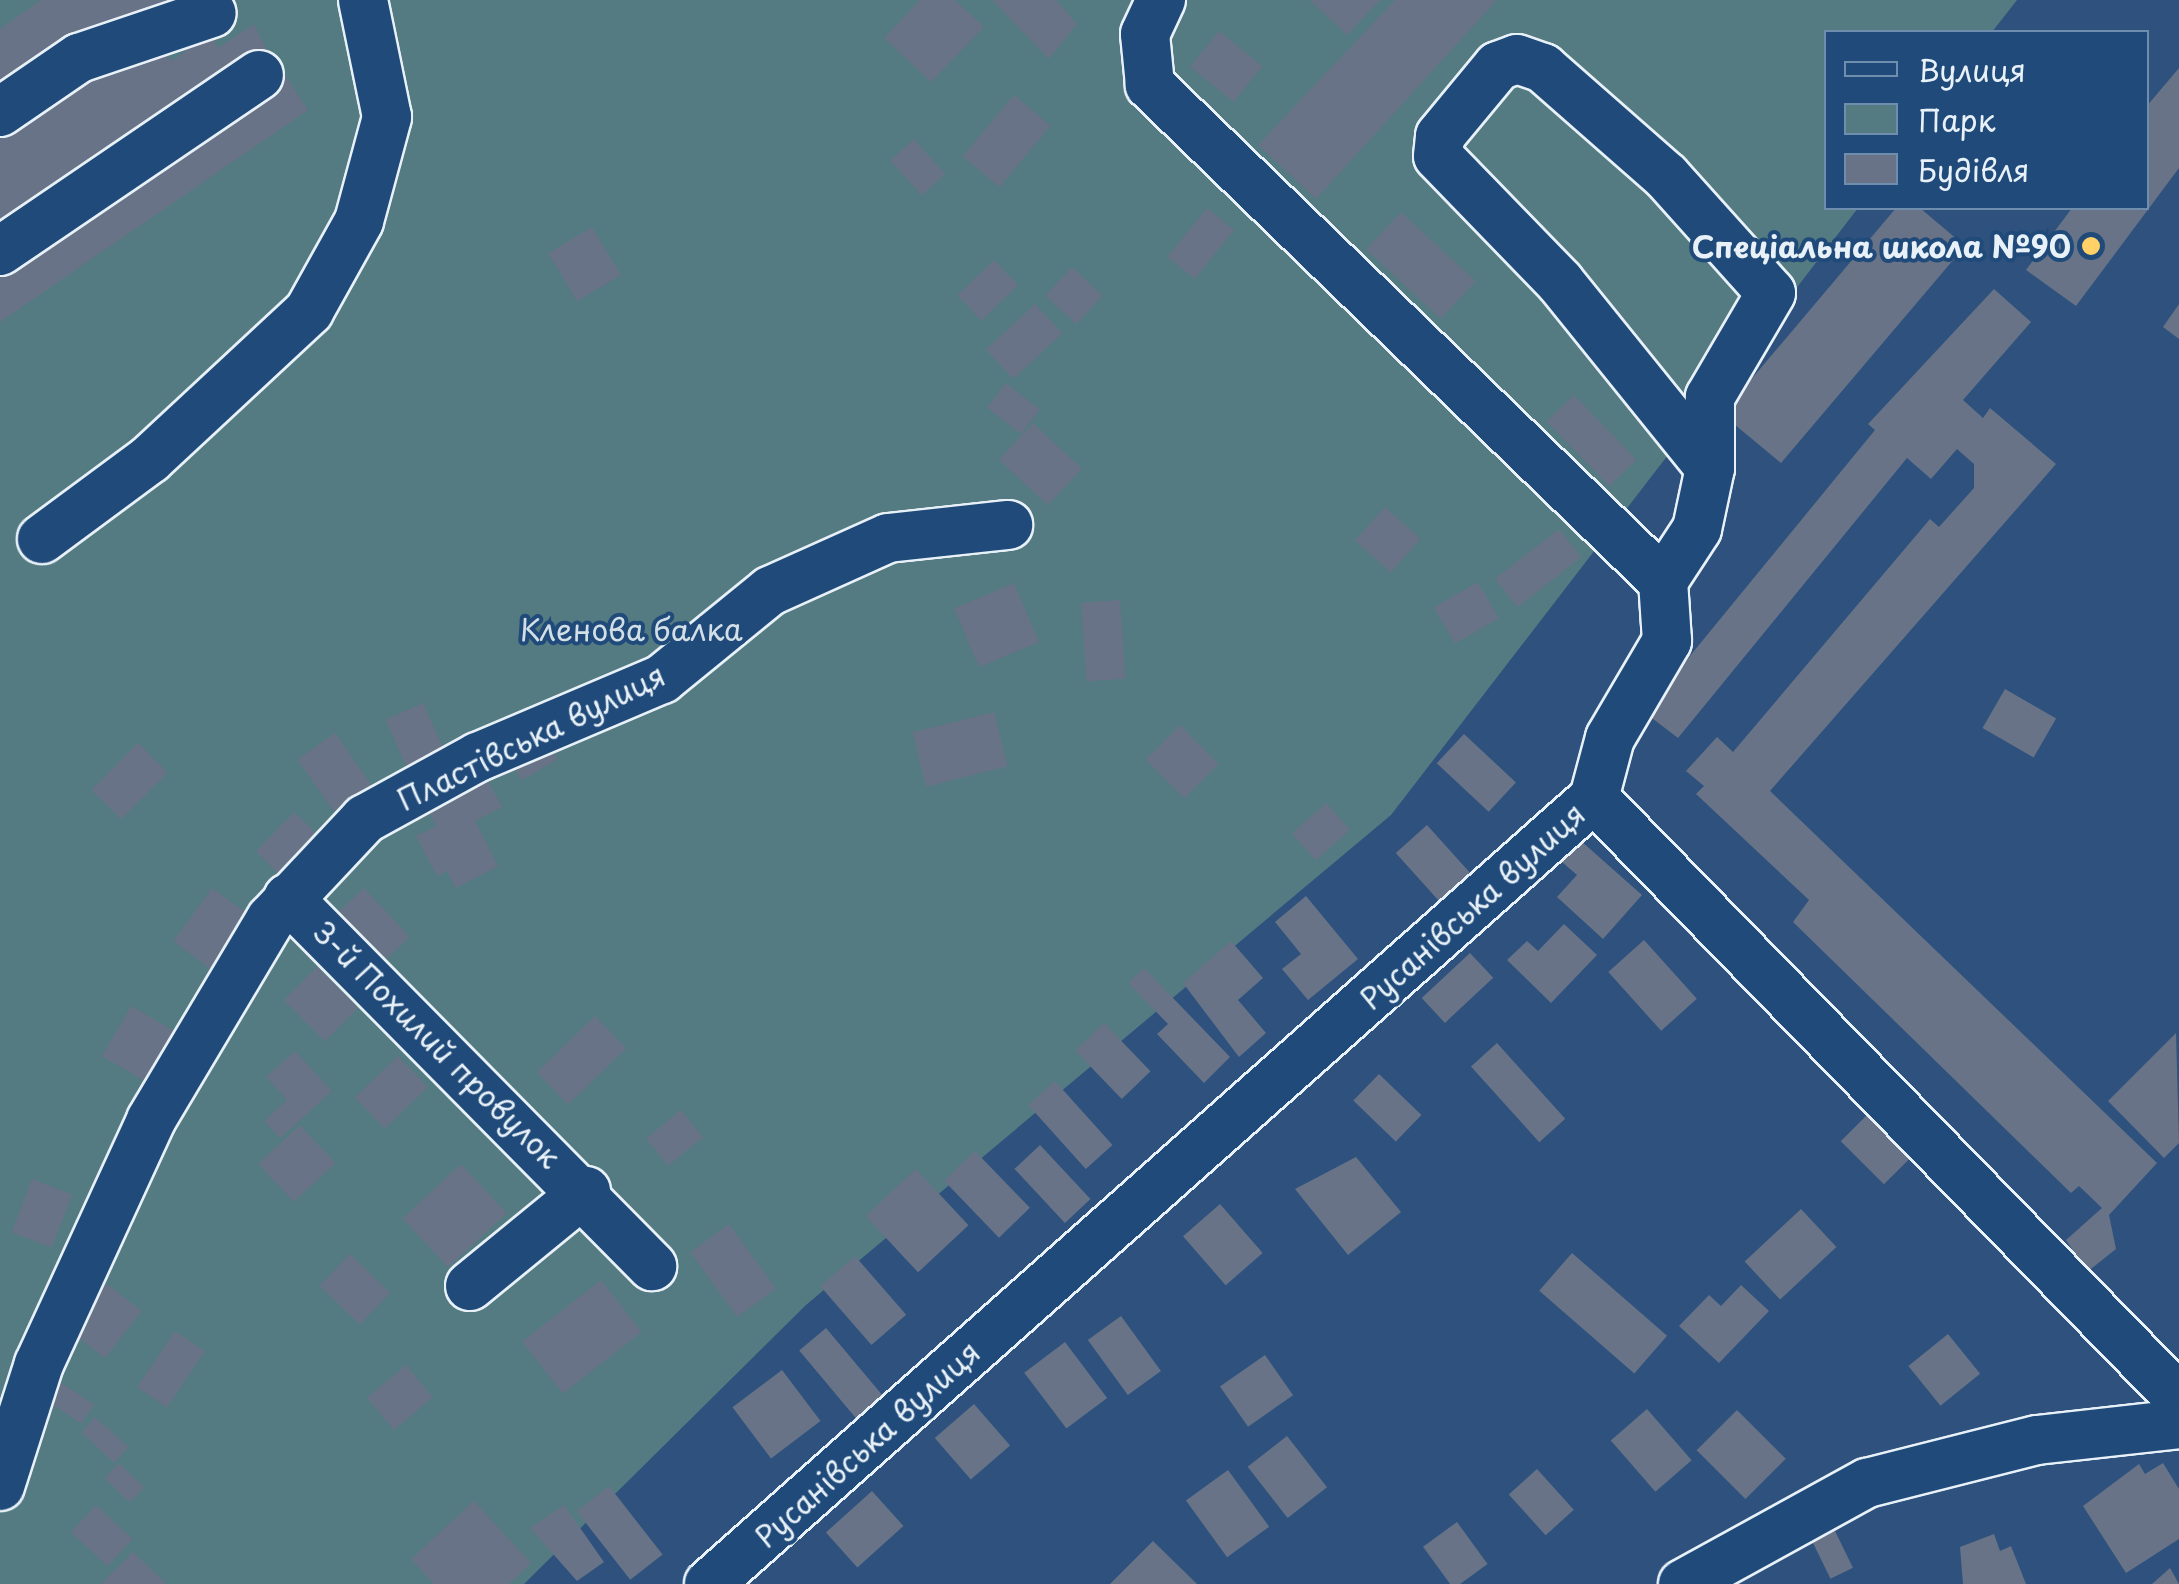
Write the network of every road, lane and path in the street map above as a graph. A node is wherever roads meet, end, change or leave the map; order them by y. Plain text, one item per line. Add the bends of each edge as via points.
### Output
1 (364, 0) edge
2 (1161, 0) edge
3 (212, 13) dead end
4 (259, 75) dead end
5 (0, 112) edge
6 (0, 251) edge
7 (1710, 468) junction
8 (1008, 525) dead end
9 (42, 539) dead end
10 (1663, 581) junction
11 (1594, 798) junction
12 (288, 898) junction
13 (586, 1191) junction
14 (652, 1266) dead end
15 (470, 1286) dead end
16 (2174, 1401) edge
17 (0, 1486) edge
18 (709, 1584) edge
19 (1683, 1584) edge

1 - 9 street via 387,117 359,221 309,312 150,459
2 - 10 street via 1145,34 1150,84 1188,131
3 - 5 street via 79,58
4 - 6 street
7 - 7 street via 1560,282 1438,156 1440,136 1498,66 1517,59 1543,68 1666,176 1771,292 1710,396
7 - 10 street via 1696,529
8 - 12 street, Пластівська вулиця via 888,538 770,591 662,679 478,757 365,819
10 - 11 street, Русанівська вулиця via 1667,641 1610,738
11 - 16 street
11 - 18 street, Русанівська вулиця
12 - 13 street, 3-й Похилий провулок
12 - 17 street, Пластівська вулиця via 150,1120 39,1364
13 - 14 street, 3-й Похилий провулок
13 - 15 street, 3-й Похилий провулок
16 - 19 street via 1853,1489

